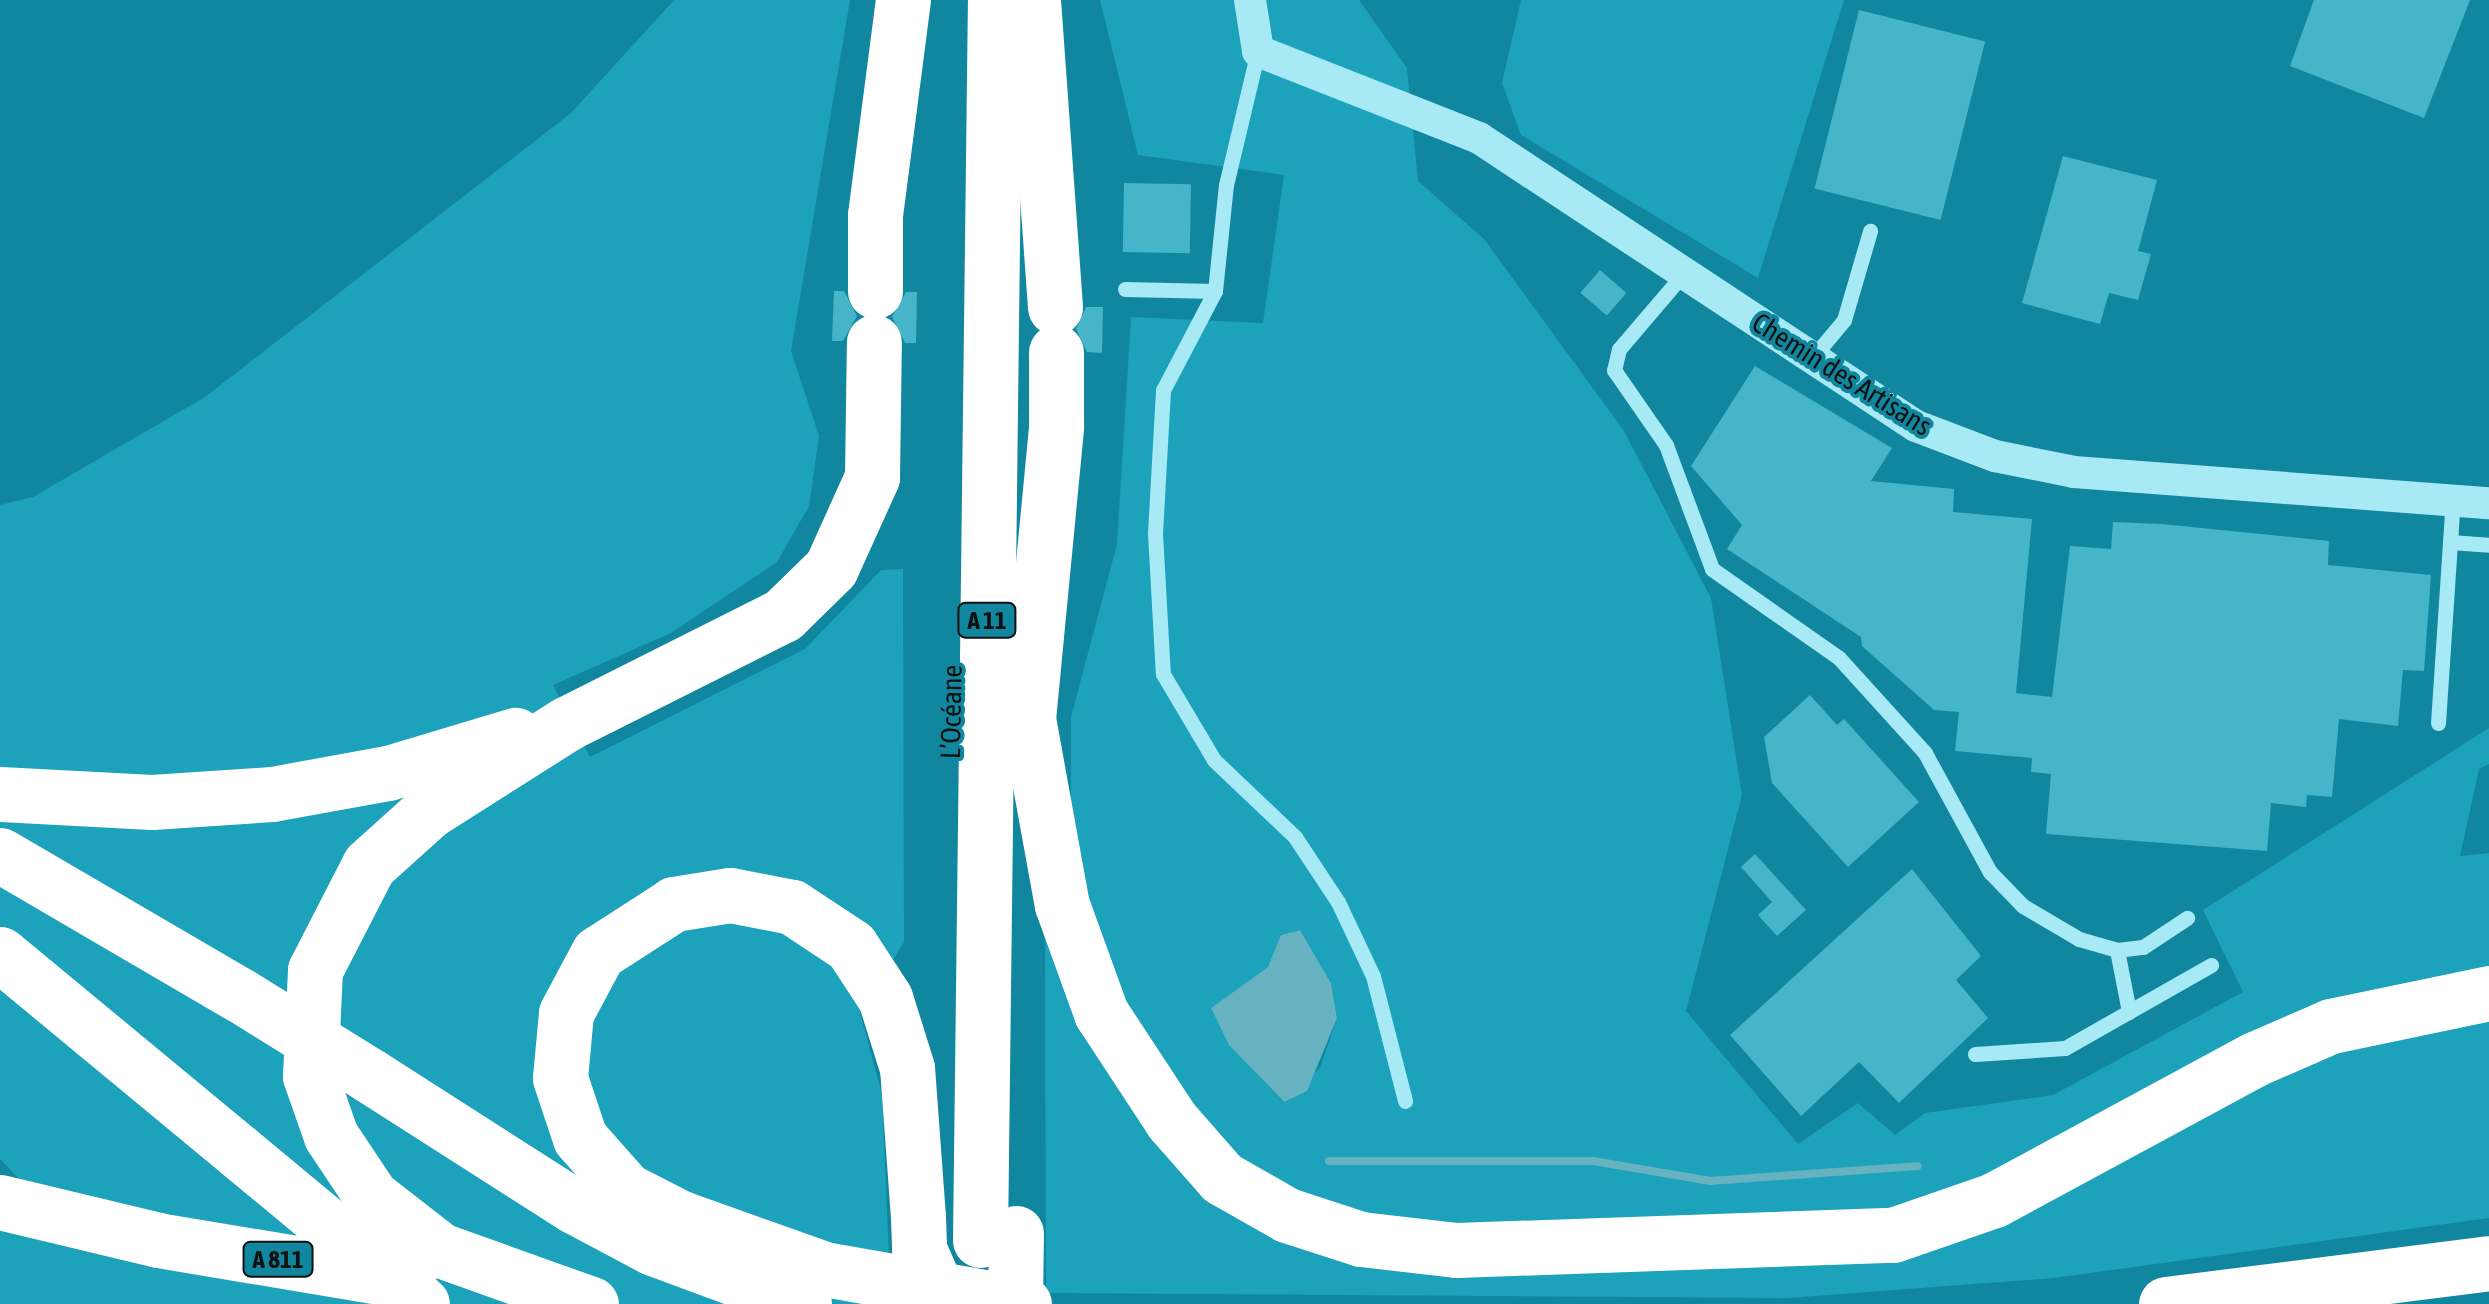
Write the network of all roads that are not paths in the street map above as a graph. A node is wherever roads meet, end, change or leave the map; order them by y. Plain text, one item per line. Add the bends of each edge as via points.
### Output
1 (903, 0) edge
2 (960, 0) edge
3 (995, 0) edge
4 (1034, 0) edge
5 (1250, 0) edge
6 (1258, 51) junction
7 (1870, 231) dead end
8 (1684, 273) junction
9 (1125, 289) dead end
10 (1215, 291) junction
11 (1813, 358) junction
12 (2454, 500) junction
13 (2489, 503) edge
14 (2450, 542) junction
15 (2489, 545) edge
16 (1027, 712) junction
17 (2438, 723) dead end
18 (566, 724) junction
19 (0, 794) edge
20 (0, 855) edge
21 (2187, 918) dead end
22 (2118, 950) junction
23 (0, 954) edge
24 (2210, 965) dead end
25 (2489, 993) edge
26 (0, 994) edge
27 (2129, 1012) junction
28 (1975, 1054) dead end
29 (1405, 1101) dead end
30 (231, 1160) junction
31 (0, 1202) edge
32 (965, 1228) junction
33 (2489, 1263) edge
34 (2489, 1286) edge
35 (387, 1304) edge
36 (422, 1304) edge
37 (559, 1304) edge
38 (591, 1304) edge
39 (804, 1304) edge
40 (943, 1304) edge
41 (979, 1304) edge
42 (1015, 1304) edge
43 (1024, 1304) edge
44 (2166, 1304) edge
45 (2356, 1304) edge

1 - 18 highway via 875,216 872,477 831,568 782,615
2 - 32 highway, L’Océane / A 11
3 - 32 highway, L’Océane / A 11
4 - 16 highway via 1056,329 1056,426
5 - 6 street
6 - 8 street, Chemin des Artisans via 1479,138
6 - 10 lane via 1226,185
7 - 11 lane via 1844,320
8 - 11 street, Chemin des Artisans
8 - 22 lane via 1619,349 1614,370 1666,445 1712,569 1839,658 1925,753 1990,872 2023,906 2079,939
9 - 10 lane
10 - 29 lane via 1163,390 1154,534 1162,674 1214,760 1295,837 1338,902 1373,976
11 - 12 street, Chemin des Artisans via 1916,426 1995,456 2074,472
12 - 13 street, Chemin des Artisans
12 - 14 lane
14 - 15 lane
14 - 17 lane
16 - 25 highway via 1062,905 1101,1013 1172,1121 1222,1178 1288,1215 1361,1239 1456,1250 1893,1234 1994,1200 2255,1059 2331,1026
16 - 32 highway
18 - 19 highway via 388,773 272,794 152,802
18 - 38 highway via 429,811 369,865 315,970 310,1076 347,1167 413,1233 466,1260
20 - 39 highway, bridge via 240,994 590,1214 653,1248
21 - 22 lane via 2143,946
22 - 27 lane
23 - 30 highway
24 - 27 lane
26 - 30 highway
27 - 28 lane via 2065,1048
30 - 35 highway
30 - 36 highway, bridge
31 - 37 highway, A 811 via 158,1240
32 - 40 highway, L’Océane / A 11
32 - 41 highway, L’Océane / A 11
32 - 42 highway, bridge
32 - 43 highway via 885,998 851,946 792,907 730,895 657,911 598,953 566,1013 560,1078 580,1138 626,1190 681,1218 824,1269
33 - 44 highway
34 - 45 highway

